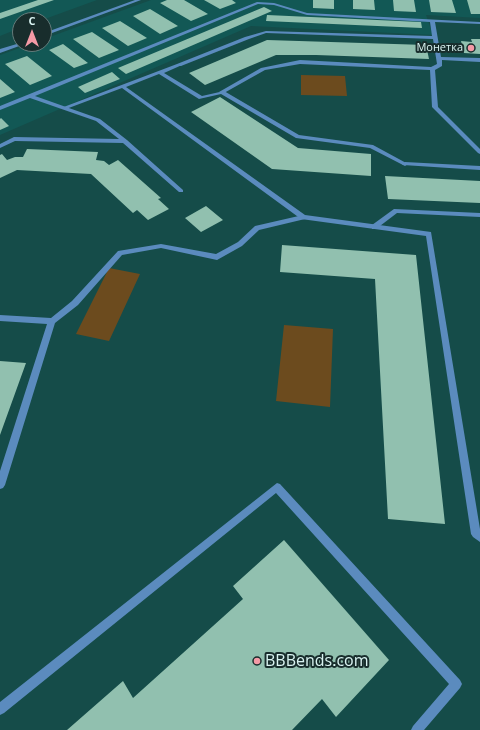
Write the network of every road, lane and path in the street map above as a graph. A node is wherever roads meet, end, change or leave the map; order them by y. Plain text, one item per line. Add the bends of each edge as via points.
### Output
1 (138, 0) edge
2 (432, 20) junction
3 (480, 23) edge
4 (52, 32) edge
5 (436, 38) junction
6 (12, 47) edge
7 (0, 51) edge
8 (439, 58) junction
9 (480, 60) edge
10 (432, 69) junction
11 (159, 72) junction
12 (122, 86) junction
13 (222, 92) junction
14 (30, 96) junction
15 (0, 108) edge
16 (64, 108) junction
17 (125, 141) junction
18 (0, 146) edge
19 (480, 152) edge
20 (480, 168) edge
21 (181, 191) dead end
22 (480, 215) edge
23 (303, 217) junction
24 (374, 227) junction
25 (0, 318) edge
26 (52, 321) junction
27 (0, 485) edge
28 (480, 537) edge
29 (0, 709) edge
30 (417, 730) edge

1 - 4 street
2 - 3 street
2 - 5 street
2 - 14 street via 307,14 274,4 256,3
5 - 8 street
5 - 11 street via 266,32
6 - 7 street
8 - 9 street
8 - 10 street via 440,64
10 - 13 street via 300,62 263,69
10 - 19 street via 435,107
11 - 12 street
11 - 13 street via 201,98
12 - 16 street
12 - 23 street
13 - 20 street via 298,137 371,146 405,164
14 - 15 street
14 - 16 street
16 - 17 street via 98,120
17 - 18 street via 14,139
17 - 21 street
22 - 24 street via 396,211
23 - 24 street
23 - 26 street via 256,228 240,244 217,257 160,246 120,253 75,303
24 - 28 street via 429,234 476,534
25 - 26 street
26 - 27 street
29 - 30 street via 277,487 456,684

